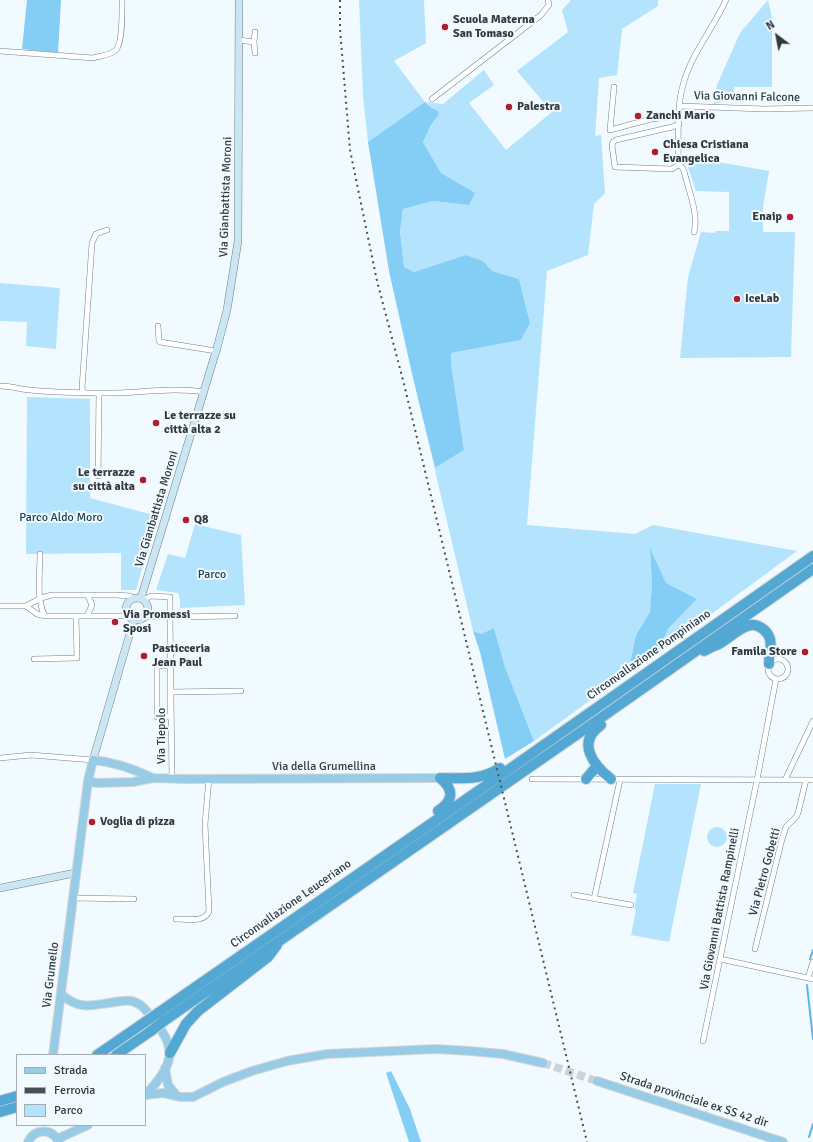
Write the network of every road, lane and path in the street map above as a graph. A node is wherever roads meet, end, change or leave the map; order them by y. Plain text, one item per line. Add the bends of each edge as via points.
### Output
1 (122, 0) edge
2 (239, 0) edge
3 (548, 0) edge
4 (726, 0) edge
5 (254, 32) dead end
6 (239, 40) junction
7 (254, 42) junction
8 (0, 51) edge
9 (255, 53) dead end
10 (614, 87) dead end
11 (432, 99) dead end
12 (680, 106) junction
13 (813, 108) edge
14 (679, 116) junction
15 (679, 124) junction
16 (678, 165) junction
17 (107, 230) dead end
18 (694, 232) dead end
19 (158, 326) dead end
20 (213, 350) junction
21 (0, 386) edge
22 (83, 392) junction
23 (204, 392) junction
24 (99, 393) junction
25 (98, 476) dead end
26 (813, 548) edge
27 (40, 554) dead end
28 (813, 556) edge
29 (813, 569) edge
30 (784, 576) junction
31 (813, 576) edge
32 (88, 596) junction
33 (41, 598) junction
34 (139, 599) junction
35 (769, 600) junction
36 (0, 606) edge
37 (26, 606) junction
38 (45, 616) junction
39 (76, 616) junction
40 (88, 616) junction
41 (235, 616) dead end
42 (170, 617) junction
43 (135, 618) junction
44 (34, 659) dead end
45 (769, 664) junction
46 (675, 665) junction
47 (157, 666) joint
48 (776, 679) junction
49 (241, 691) dead end
50 (171, 692) junction
51 (584, 717) junction
52 (813, 721) edge
53 (0, 758) edge
54 (93, 760) junction
55 (597, 766) junction
56 (501, 775) joint
57 (153, 778) junction
58 (209, 778) junction
59 (440, 778) junction
60 (172, 779) junction
61 (532, 779) dead end
62 (586, 779) junction
63 (616, 780) junction
64 (756, 780) junction
65 (785, 780) junction
66 (806, 780) junction
67 (813, 780) edge
68 (88, 781) junction
69 (503, 786) joint
70 (411, 836) junction
71 (75, 873) junction
72 (0, 888) edge
73 (574, 895) dead end
74 (73, 898) junction
75 (134, 899) dead end
76 (594, 899) junction
77 (631, 905) dead end
78 (176, 919) dead end
79 (283, 937) junction
80 (755, 949) dead end
81 (720, 959) junction
82 (813, 962) edge
83 (811, 979) edge
84 (61, 994) junction
85 (161, 1017) junction
86 (704, 1041) dead end
87 (170, 1053) junction
88 (53, 1054) edge
89 (98, 1054) edge
90 (117, 1054) edge
91 (544, 1063) tunnel mouth
92 (165, 1068) junction
93 (597, 1081) tunnel mouth
94 (146, 1094) edge
95 (146, 1095) edge
96 (16, 1096) edge
97 (177, 1096) junction
98 (0, 1101) edge
99 (16, 1108) edge
100 (0, 1112) edge
101 (86, 1126) edge
102 (45, 1128) edge
103 (58, 1140) edge
104 (28, 1142) edge
105 (783, 1142) edge

1 - 8 street via 120,44 115,51 106,55 93,58
2 - 6 main road, Via Gianbattista Moroni
3 - 11 street via 549,5 541,15
4 - 12 street via 689,69 682,89
5 - 7 street
6 - 7 street
6 - 20 main road, Via Gianbattista Moroni via 238,241 227,310
7 - 9 street
10 - 14 street via 610,130 651,119
12 - 13 street, Via Giovanni Falcone
12 - 14 street
14 - 15 street
15 - 16 street
15 - 16 street via 616,140 612,146 615,167 672,169
16 - 18 street via 684,171 695,215
17 - 22 street via 96,234 92,243
19 - 20 street via 160,342
20 - 23 main road, Via Gianbattista Moroni
21 - 22 street
22 - 24 street
23 - 24 street via 191,390
23 - 34 main road, Via Gianbattista Moroni
24 - 25 street
26 - 30 highway
27 - 33 street
28 - 30 highway, Circonvallazione Pompiniano
29 - 35 highway, Circonvallazione Pompiniano
30 - 51 highway, Circonvallazione Pompiniano
31 - 35 highway
32 - 33 street via 52,595
32 - 34 street via 116,595
32 - 40 street via 92,605
33 - 37 street
33 - 38 street
34 - 42 street, Via Tiepolo via 151,596 170,597
34 - 43 main road, Via Gianbattista Moroni via 130,600 126,608
34 - 43 main road, Via Gianbattista Moroni via 147,604 148,610 146,615
35 - 46 highway, Circonvallazione Pompiniano
36 - 37 street
37 - 38 street
38 - 39 street
39 - 40 street
39 - 44 street via 77,658
40 - 43 street
41 - 42 street
42 - 43 street
42 - 50 street, Via Tiepolo
43 - 54 main road, Via Gianbattista Moroni
45 - 46 highway via 770,638 765,630 750,625
45 - 48 street via 768,672
45 - 48 street, Via Giovanni Battista Rampinelli via 776,659 787,664 785,675
46 - 55 highway via 647,693 592,732 589,750
46 - 69 highway, Circonvallazione Pompiniano
47 - 47 street via 170,666 170,717 157,717
48 - 64 street, Via Giovanni Battista Rampinelli
49 - 50 street, Via Tiepolo
50 - 60 street, Via Tiepolo
51 - 56 highway, Circonvallazione Pompiniano
51 - 59 highway via 563,724 491,774 478,778
52 - 65 street
53 - 54 street via 31,755
54 - 57 main road, Via della Grumellina via 137,771
54 - 68 main road, Via Grumello
55 - 62 highway
55 - 63 highway
56 - 70 highway, Circonvallazione Leuceriano
57 - 60 main road, Via della Grumellina
57 - 68 main road, Via della Grumellina via 133,782
58 - 59 main road, Via della Grumellina
58 - 60 main road, Via della Grumellina
58 - 78 street via 206,824 209,911 200,919
59 - 70 highway via 450,787 449,802 417,826
61 - 62 street
62 - 63 street
63 - 64 street
63 - 76 street
64 - 65 street
64 - 81 street, Via Giovanni Battista Rampinelli
65 - 66 street
66 - 67 street
66 - 80 street, Via Pietro Gobetti via 798,813 786,828 782,839
68 - 71 main road, Via Grumello
69 - 79 highway, Circonvallazione Leuceriano
70 - 85 highway, Circonvallazione Leuceriano
71 - 72 main road
71 - 74 main road, Via Grumello
73 - 76 street
74 - 75 street
74 - 84 main road, Via Grumello
76 - 77 street
79 - 85 highway, Circonvallazione Leuceriano
79 - 87 highway via 268,957 198,1011 186,1024
81 - 83 street
81 - 86 street, Via Giovanni Battista Rampinelli
82 - 83 street
84 - 87 main road via 80,1006 124,1000 137,1003 146,1010 164,1034
84 - 88 main road, Via Grumello
85 - 89 highway, Circonvallazione Leuceriano, bridge via 145,1022
85 - 90 highway, Circonvallazione Leuceriano, bridge via 151,1031
87 - 92 main road
91 - 97 main road via 503,1054 456,1050 327,1054 287,1061 252,1071 193,1097
92 - 94 main road
92 - 97 main road via 168,1085
93 - 105 main road, Strada provinciale ex SS 42 dir
95 - 97 main road via 163,1093
96 - 98 highway
99 - 100 highway
101 - 103 main road
102 - 103 main road
102 - 104 main road via 35,1133

